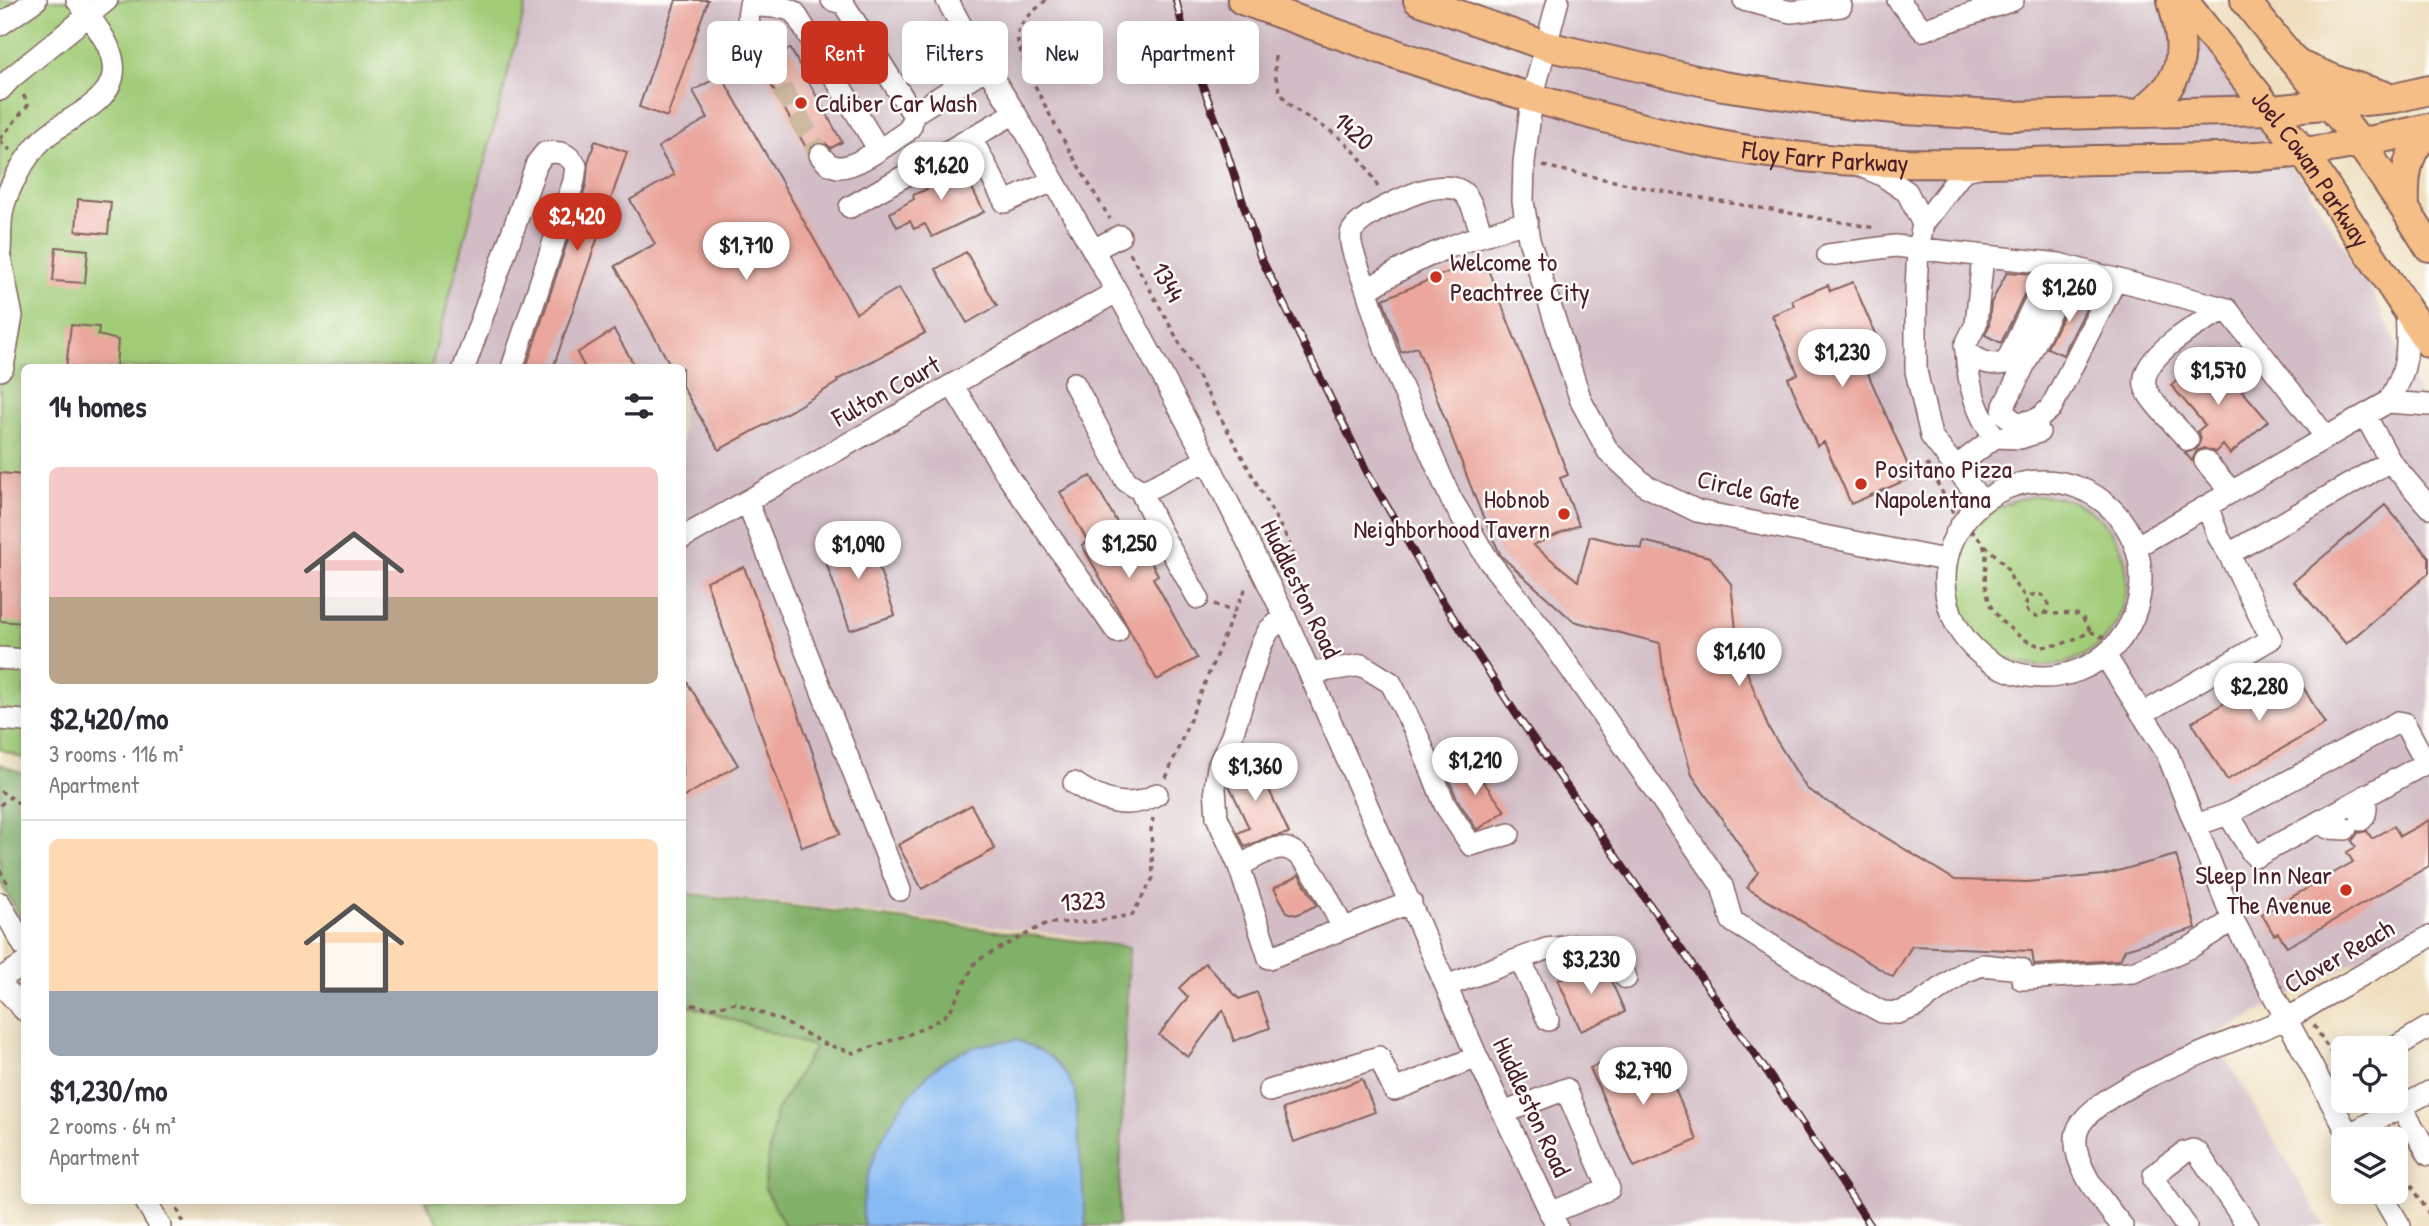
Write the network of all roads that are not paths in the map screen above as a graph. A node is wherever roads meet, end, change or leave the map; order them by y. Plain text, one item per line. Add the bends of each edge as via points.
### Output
1 (36, 0) edge
2 (107, 0) edge
3 (832, 0) edge
4 (947, 0) edge
5 (1418, 0) edge
6 (1558, 0) edge
7 (1744, 0) edge
8 (1835, 0) edge
9 (1898, 0) edge
10 (2013, 0) edge
11 (2172, 0) edge
12 (2183, 0) edge
13 (2245, 0) edge
14 (1245, 1) edge
15 (751, 2) edge
16 (83, 8) edge
17 (748, 21) edge
18 (959, 21) edge
19 (0, 25) edge
20 (1546, 46) junction
21 (2292, 61) junction
22 (961, 84) edge
23 (996, 84) edge
24 (0, 90) edge
25 (2429, 90) edge
26 (2395, 98) junction
27 (1532, 99) junction
28 (2330, 105) junction
29 (2271, 110) junction
30 (1015, 113) junction
31 (2141, 113) junction
32 (913, 114) junction
33 (2429, 130) edge
34 (971, 138) junction
35 (2359, 143) junction
36 (879, 150) junction
37 (2303, 152) junction
38 (820, 155) tunnel mouth
39 (1844, 159) junction
40 (1999, 163) junction
41 (1053, 181) junction
42 (850, 207) dead end
43 (2405, 208) junction
44 (1527, 222) junction
45 (1923, 224) junction
46 (1482, 235) junction
47 (1120, 236) road end
48 (2429, 247) edge
49 (1918, 248) junction
50 (1093, 250) junction
51 (0, 251) edge
52 (1828, 255) dead end
53 (1983, 256) junction
54 (0, 257) edge
55 (2062, 266) junction
56 (2122, 281) junction
57 (1367, 291) junction
58 (1116, 292) junction
59 (2227, 309) junction
60 (2406, 309) junction
61 (2429, 343) edge
62 (1966, 351) junction
63 (465, 364) edge
64 (513, 364) edge
65 (0, 370) edge
66 (1074, 383) dead end
67 (953, 386) junction
68 (2388, 402) junction
69 (2429, 405) edge
70 (2003, 413) junction
71 (2365, 415) junction
72 (2326, 437) junction
73 (1995, 438) junction
74 (2188, 440) dead end
75 (1206, 460) junction
76 (2205, 461) dead end
77 (2390, 461) junction
78 (1955, 467) junction
79 (1140, 490) junction
80 (2232, 492) junction
81 (1980, 499) junction
82 (747, 501) junction
83 (2207, 506) junction
84 (2429, 507) edge
85 (686, 536) edge
86 (2139, 545) junction
87 (2228, 554) junction
88 (1945, 560) junction
89 (1198, 598) dead end
90 (1285, 617) junction
91 (1117, 632) dead end
92 (2105, 657) junction
93 (0, 658) edge
94 (21, 660) edge
95 (1310, 673) junction
96 (2142, 714) junction
97 (0, 719) edge
98 (21, 721) edge
99 (1074, 783) dead end
100 (1157, 794) road end
101 (2365, 796) junction
102 (2228, 814) junction
103 (2320, 821) junction
104 (2196, 825) junction
105 (1509, 834) dead end
106 (1239, 866) junction
107 (900, 890) dead end
108 (1411, 902) junction
109 (0, 903) edge
110 (2233, 920) junction
111 (1343, 928) junction
112 (21, 941) edge
113 (2428, 941) edge
114 (1520, 959) junction
115 (21, 966) edge
116 (1626, 978) dead end
117 (0, 981) edge
118 (1446, 986) junction
119 (21, 1006) edge
120 (2285, 1019) junction
121 (1548, 1020) dead end
122 (2429, 1027) edge
123 (2408, 1040) edge
124 (1477, 1057) junction
125 (1269, 1091) dead end
126 (2429, 1092) edge
127 (2408, 1099) edge
128 (1503, 1113) junction
129 (2384, 1113) edge
130 (2404, 1113) edge
131 (2344, 1127) edge
132 (2363, 1127) edge
133 (2429, 1155) edge
134 (147, 1204) edge
135 (2386, 1204) edge
136 (1553, 1219) edge
137 (2395, 1224) edge
138 (160, 1226) edge
139 (2122, 1226) edge
140 (2186, 1226) edge
141 (2248, 1226) edge

1 - 19 street
2 - 16 street
3 - 32 street via 843,3
4 - 18 street, Huddleston Road
5 - 20 main road, Floy Farr Parkway
6 - 20 street, Circle Gate
7 - 8 street via 1791,12 1841,6
9 - 10 street via 1923,30
11 - 31 main road via 2180,30 2180,60 2173,81
12 - 29 main road, Joel Cowan Parkway
13 - 21 main road, Joel Cowan Parkway
14 - 27 main road, Floy Farr Parkway
15 - 17 street
15 - 36 street via 795,13
16 - 24 street
16 - 51 street via 110,46 114,65 109,89 43,139 18,172 2,211
20 - 27 street, Circle Gate
20 - 31 main road, Floy Farr Parkway via 1723,86 1852,104 2012,116
21 - 26 main road via 2340,82
21 - 28 main road, Joel Cowan Parkway
22 - 32 street
23 - 30 street, Huddleston Road
25 - 26 main road, Floy Farr Parkway
26 - 28 main road, Floy Farr Parkway
27 - 39 main road, Floy Farr Parkway via 1722,145
27 - 44 street, Circle Gate via 1524,162
28 - 29 main road, Floy Farr Parkway
28 - 35 main road, Joel Cowan Parkway
29 - 31 main road, Floy Farr Parkway
29 - 37 main road, Joel Cowan Parkway
30 - 34 street
30 - 41 street, Huddleston Road
32 - 36 street via 906,132
33 - 35 main road, Floy Farr Parkway
33 - 43 main road via 2410,157
34 - 41 street via 1005,202
34 - 42 street
35 - 37 main road, Floy Farr Parkway
35 - 43 main road, Joel Cowan Parkway
36 - 38 street via 839,167
37 - 40 main road, Floy Farr Parkway
37 - 60 main road, Joel Cowan Parkway
39 - 40 main road, Floy Farr Parkway
39 - 45 street via 1882,174 1907,192
40 - 45 street via 1964,170
41 - 50 street, Huddleston Road
43 - 48 main road, Joel Cowan Parkway
44 - 46 street
44 - 88 street, Circle Gate via 1581,401 1608,451 1646,485 1697,511
45 - 49 street
46 - 57 street via 1390,274
46 - 57 street via 1469,199 1449,187 1428,189 1361,220 1350,236
47 - 50 street
49 - 52 street via 1895,246
49 - 53 street
49 - 78 street via 1916,371 1931,436
50 - 58 street, Huddleston Road
53 - 55 street
53 - 62 street via 1976,324
54 - 65 street via 12,316
55 - 56 street
55 - 62 street via 2006,363 1993,365
55 - 70 street
56 - 59 street
56 - 70 street via 2051,408 2038,419 2018,424
56 - 73 street via 2065,412 2050,428 2037,433
57 - 110 street via 1386,351 1451,499 1489,561 1549,638 1722,886 1732,921 1882,1012 1898,1013 1982,965 2021,969 2022,979 2133,972 2191,947
58 - 67 street, Fulton Court
58 - 75 street, Huddleston Road
59 - 72 street
59 - 74 street via 2164,349 2144,379 2146,390
60 - 61 main road, Joel Cowan Parkway
60 - 68 street via 2404,373
62 - 73 street via 1968,382
63 - 64 street via 537,163 545,153 558,151 570,156 576,166 574,181
66 - 79 street via 1126,481
67 - 82 street, Fulton Court
67 - 91 street via 1009,478
68 - 69 street
68 - 71 street
70 - 73 street via 1995,424
71 - 72 street
71 - 77 street
72 - 80 street
73 - 78 street
75 - 79 street
75 - 90 street, Huddleston Road
76 - 80 street
77 - 84 street
77 - 87 street
78 - 81 street
79 - 89 street
80 - 83 street
81 - 86 street via 2005,487 2036,481 2066,484 2093,495 2118,516
81 - 88 street
82 - 85 street, Fulton Court
82 - 107 street
83 - 86 street
83 - 87 street
86 - 92 street via 2143,577 2137,608 2128,631
87 - 96 street via 2271,639
88 - 92 street via 1946,601 1960,634 1978,655 2006,671 2032,678 2062,676
90 - 95 street, Huddleston Road
90 - 106 street via 1269,630 1261,645 1218,767 1217,817
92 - 96 street
93 - 94 street
95 - 105 street via 1362,665 1391,683 1445,805 1471,845
95 - 108 street, Huddleston Road
96 - 104 street via 2167,753
97 - 98 street
99 - 100 street via 1095,797 1124,804
101 - 102 street via 2424,764 2404,723 2398,722
101 - 103 street
101 - 103 street via 2365,816 2353,825 2328,828
102 - 103 street via 2257,856
102 - 104 street
104 - 110 street
106 - 111 street via 1276,848 1292,849 1309,866
106 - 111 street via 1269,958
108 - 111 street
108 - 118 street, Huddleston Road
109 - 112 street
110 - 120 street
113 - 120 street, Clover Reach
114 - 116 street via 1546,949 1595,947 1606,949
114 - 118 street
114 - 121 street
115 - 117 street
117 - 119 street
118 - 124 street, Huddleston Road
120 - 131 street, Clover Reach
120 - 139 street via 2156,1074 2090,1111 2077,1131 2077,1149 2089,1182
122 - 123 street
124 - 125 street via 1394,1090 1379,1057
124 - 128 street, Huddleston Road
126 - 127 street
128 - 136 street, Huddleston Road
128 - 136 street via 1566,1089 1609,1189
129 - 132 street
130 - 133 street
134 - 138 street
135 - 137 street
140 - 141 street via 2154,1175 2193,1150

